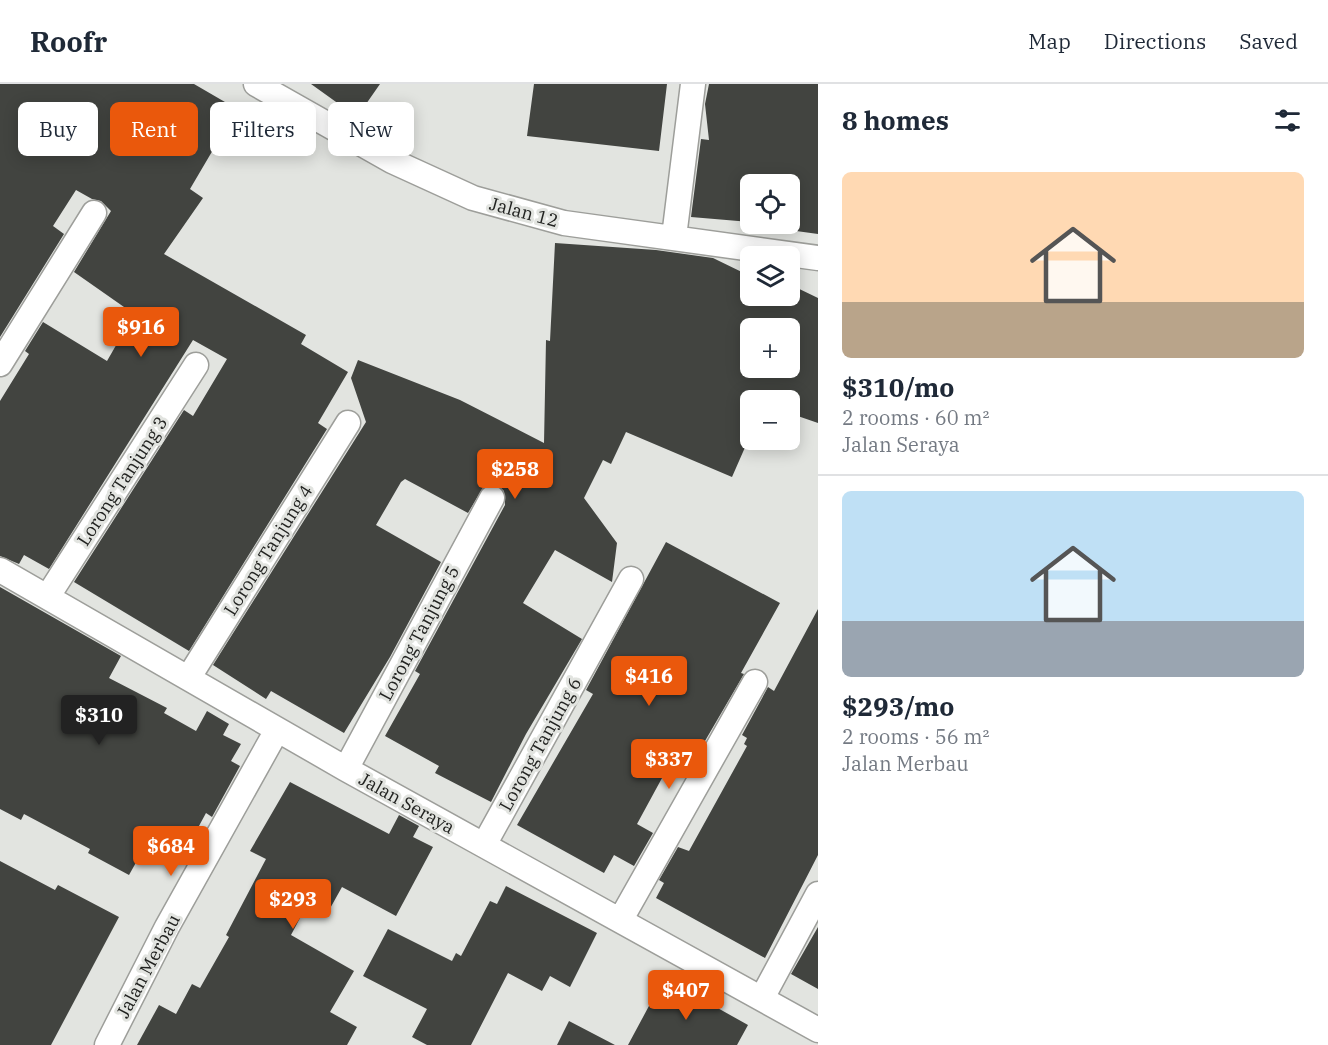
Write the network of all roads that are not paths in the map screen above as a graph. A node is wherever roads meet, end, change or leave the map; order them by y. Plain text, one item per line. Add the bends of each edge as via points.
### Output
1 (256, 84) edge
2 (693, 84) edge
3 (94, 213) dead end
4 (674, 237) junction
5 (818, 258) edge
6 (0, 364) edge
7 (196, 365) dead end
8 (348, 423) dead end
9 (492, 498) dead end
10 (0, 570) edge
11 (631, 579) dead end
12 (48, 596) junction
13 (189, 677) junction
14 (755, 682) dead end
15 (277, 730) junction
16 (346, 769) junction
17 (484, 845) junction
18 (818, 894) edge
19 (621, 919) junction
20 (762, 998) junction
21 (818, 1030) edge
22 (107, 1045) edge

1 - 4 street, Jalan 12 via 392,161 473,198 564,223
2 - 4 street
3 - 6 street
4 - 5 street, Jalan 12
7 - 12 street, Lorong Tanjung 3
8 - 13 street, Lorong Tanjung 4
9 - 16 street, Lorong Tanjung 5
10 - 12 street, Jalan Seraya
11 - 17 street, Lorong Tanjung 6
12 - 13 street, Jalan Seraya
13 - 15 street, Jalan Seraya
14 - 19 street
15 - 16 street, Jalan Seraya
15 - 22 street, Jalan Merbau via 167,927
16 - 17 street, Jalan Seraya
17 - 19 street, Jalan Seraya
18 - 20 street
19 - 20 street, Jalan Seraya
20 - 21 street, Jalan Seraya

